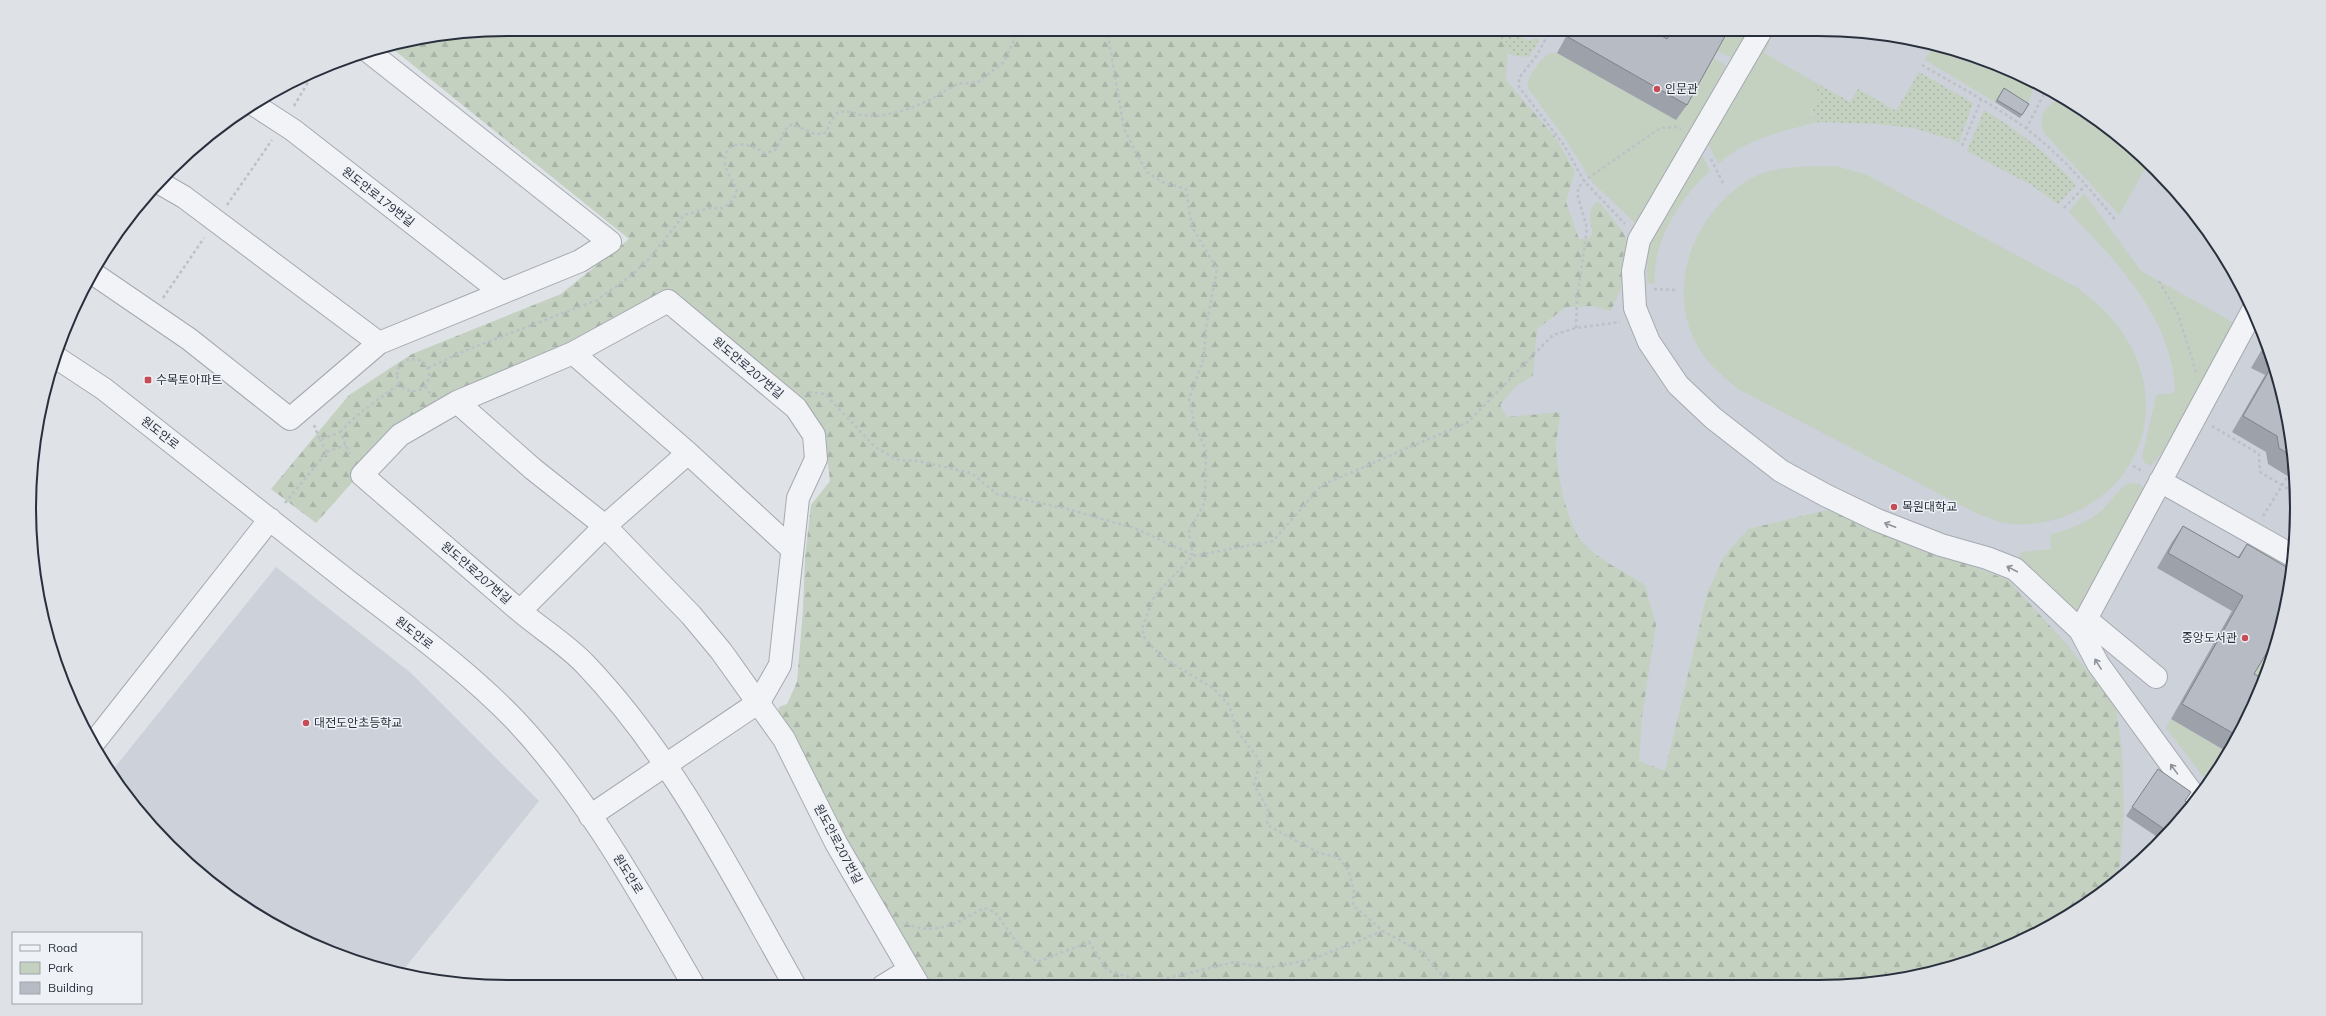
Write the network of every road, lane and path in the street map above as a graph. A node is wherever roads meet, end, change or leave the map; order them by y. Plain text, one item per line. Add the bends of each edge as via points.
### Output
1 (1016, 36) edge
2 (1108, 36) edge
3 (1547, 36) edge
4 (1758, 36) edge
5 (374, 56) edge
6 (1922, 65) dead end
7 (309, 80) edge
8 (2044, 94) edge
9 (1981, 100) junction
10 (259, 108) edge
11 (290, 113) dead end
12 (1683, 129) edge
13 (2026, 129) junction
14 (274, 138) dead end
15 (1962, 146) dead end
16 (758, 148) dead end
17 (1715, 167) dead end
18 (1584, 181) junction
19 (164, 185) edge
20 (1724, 185) dead end
21 (2086, 185) junction
22 (225, 208) dead end
23 (2064, 208) dead end
24 (2116, 221) dead end
25 (207, 234) dead end
26 (1639, 240) junction
27 (97, 276) edge
28 (2159, 281) dead end
29 (1655, 289) dead end
30 (1676, 290) dead end
31 (501, 292) junction
32 (159, 303) dead end
33 (2249, 317) edge
34 (1622, 322) dead end
35 (1576, 328) junction
36 (379, 343) junction
37 (574, 353) junction
38 (60, 360) edge
39 (2196, 374) dead end
40 (399, 384) junction
41 (425, 386) junction
42 (776, 391) junction
43 (430, 395) dead end
44 (456, 402) junction
45 (314, 424) dead end
46 (2210, 425) dead end
47 (340, 432) junction
48 (320, 440) junction
49 (346, 445) junction
50 (327, 452) junction
51 (688, 453) junction
52 (350, 454) dead end
53 (2288, 476) edge
54 (2160, 481) junction
55 (2283, 486) junction
56 (2289, 490) edge
57 (285, 504) dead end
58 (2263, 517) dead end
59 (270, 519) junction
60 (606, 526) junction
61 (792, 549) junction
62 (2288, 553) edge
63 (1193, 556) junction
64 (520, 611) junction
65 (2083, 624) junction
66 (2156, 677) dead end
67 (759, 702) junction
68 (97, 739) edge
69 (666, 765) junction
70 (2193, 794) edge
71 (590, 816) junction
72 (904, 922) dead end
73 (1383, 931) junction
74 (914, 978) edge
75 (691, 980) edge
76 (791, 980) edge
77 (1138, 980) edge
78 (1160, 980) edge
79 (1446, 980) edge

1 - 16 path via 1004,62 978,82 957,84 928,101 881,116 846,111 837,113 830,122 827,132 818,135 810,134 796,125 789,125 783,132 782,142 774,151 764,153
2 - 63 path via 1124,129 1147,172 1162,182 1186,189 1192,227 1217,269 1206,328 1204,358 1189,399 1195,425 1206,450 1205,502 1190,532
3 - 18 path via 1517,82 1518,87 1564,145
4 - 26 street
5 - 31 street via 610,242 580,261
6 - 9 path
7 - 11 path
8 - 13 path
9 - 13 path
9 - 15 path
10 - 31 street, 원도안로179번길 via 293,130
12 - 18 path via 1660,128
13 - 21 path via 2045,143
14 - 22 path
17 - 20 path
18 - 26 path
18 - 35 path via 1578,188 1587,228 1577,300
19 - 36 street via 190,202
21 - 23 path
21 - 24 path
25 - 32 path
65 -> 26 street via 2015,570 1877,520 1826,496 1781,471 1713,418 1678,385 1649,342 1636,308 1633,271
27 - 36 street via 189,339 290,419
28 - 39 path via 2178,314 2187,337
29 - 30 path
31 - 36 street
33 - 54 street
34 - 35 path
35 - 63 path via 1554,335 1468,422 1322,485 1273,541
37 - 42 street, 원도안로207번길 via 668,301
37 - 44 street, 원도안로207번길
37 - 51 street
38 - 59 street, 원도안로 via 104,389
40 - 41 path via 402,388 412,391
40 - 41 path via 396,373 398,368 405,360 416,358 428,368 429,379
40 - 47 path via 356,416
41 - 43 path
42 - 61 street, 원도안로207번길 via 796,408 814,435 816,459 798,498
42 - 63 path via 788,389 825,394 875,447 898,460 918,461 971,473 997,494 1064,508 1134,528
44 - 60 street, 원도안로207번길 via 533,470
44 - 64 street, 원도안로207번길 via 400,435 362,475
45 - 48 path
46 - 55 path via 2258,454 2260,472
47 - 48 path
47 - 49 path
48 - 50 path
49 - 50 path
49 - 52 path
50 - 57 path
51 - 60 street
51 - 61 street
53 - 55 path
54 - 62 street
54 - 65 street
55 - 56 path
55 - 58 path
59 - 68 street
59 - 71 street, 원도안로 via 446,657 510,716 566,782
60 - 64 street
60 - 67 street, 원도안로207번길 via 691,615
61 - 67 street, 원도안로207번길 via 780,665
63 - 73 path via 1155,595 1142,628 1145,639 1163,658 1213,688 1229,706 1237,731 1260,761 1254,785 1268,808 1267,825 1319,853 1338,858 1348,869 1354,891 1353,905
64 - 69 street, 원도안로207번길 via 584,663 630,715
65 - 66 street
70 -> 65 street via 2098,664
67 - 69 street, 원도안로207번길
67 - 74 street, 원도안로207번길 via 784,739 836,843
69 - 71 street, 원도안로207번길
69 - 76 street, 원도안로207번길 via 704,826
71 - 75 street, 원도안로 via 629,874
72 - 77 path via 945,928 984,908 995,912 1020,947 1038,962 1089,942 1107,970
73 - 78 path via 1313,959 1266,968 1235,962
73 - 79 path via 1423,953

